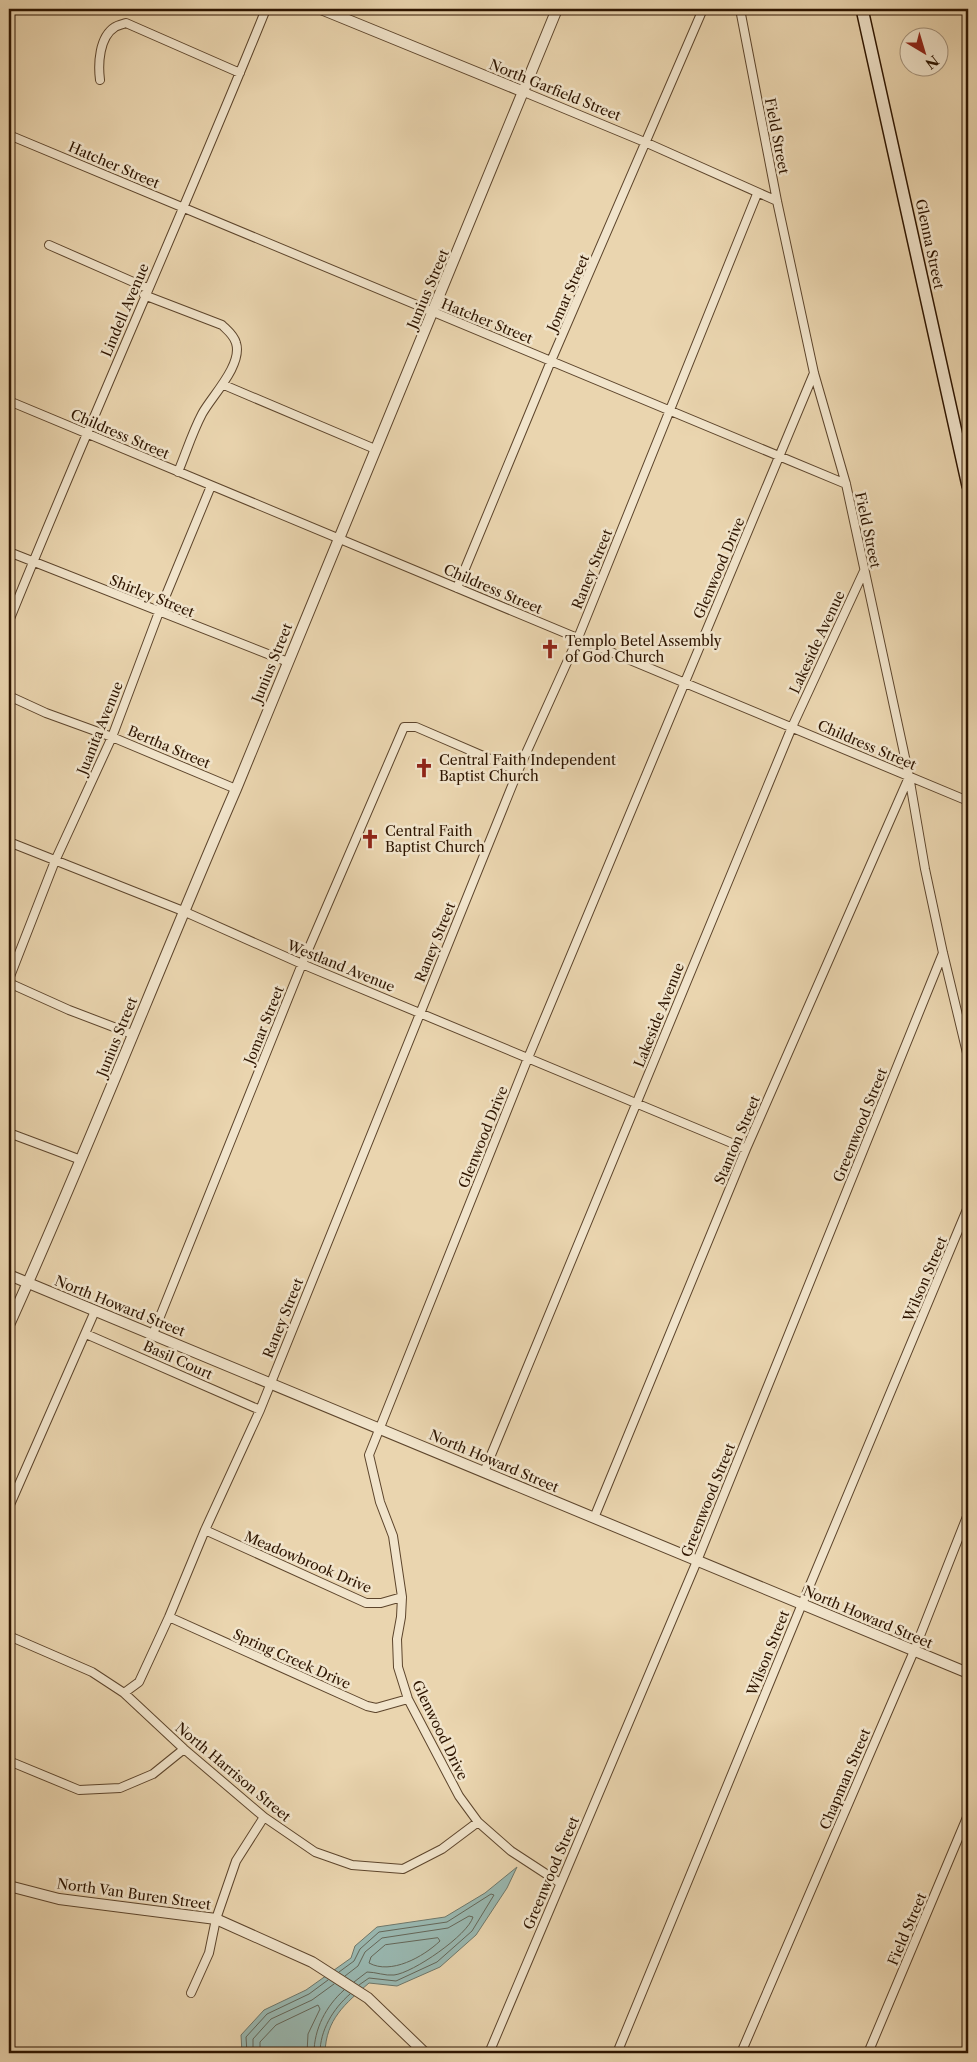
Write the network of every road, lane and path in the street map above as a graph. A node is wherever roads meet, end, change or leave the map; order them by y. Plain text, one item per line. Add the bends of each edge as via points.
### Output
1 (266, 9) edge
2 (321, 9) edge
3 (557, 9) edge
4 (704, 9) edge
5 (740, 9) edge
6 (862, 9) edge
7 (240, 73) junction
8 (100, 80) dead end
9 (524, 92) junction
10 (9, 135) edge
11 (647, 143) junction
12 (757, 194) junction
13 (777, 201) junction
14 (183, 208) junction
15 (49, 245) dead end
16 (146, 292) junction
17 (433, 312) junction
18 (551, 361) junction
19 (814, 373) junction
20 (224, 385) junction
21 (9, 401) edge
22 (669, 411) junction
23 (88, 434) junction
24 (375, 449) junction
25 (780, 457) junction
26 (178, 472) junction
27 (846, 484) junction
28 (211, 486) junction
29 (968, 486) edge
30 (339, 538) junction
31 (9, 552) edge
32 (32, 562) junction
33 (864, 571) junction
34 (457, 588) junction
35 (159, 612) junction
36 (9, 621) edge
37 (578, 638) junction
38 (288, 662) junction
39 (684, 682) junction
40 (9, 696) edge
41 (792, 727) junction
42 (112, 736) junction
43 (518, 771) junction
44 (909, 776) junction
45 (236, 789) junction
46 (968, 801) edge
47 (9, 842) edge
48 (55, 861) junction
49 (183, 911) junction
50 (943, 953) junction
51 (302, 964) junction
52 (9, 979) edge
53 (9, 983) edge
54 (420, 1012) junction
55 (132, 1034) junction
56 (968, 1057) edge
57 (528, 1058) junction
58 (637, 1102) junction
59 (9, 1133) edge
60 (746, 1149) junction
61 (81, 1160) junction
62 (968, 1207) edge
63 (9, 1275) edge
64 (28, 1283) junction
65 (95, 1310) junction
66 (9, 1325) edge
67 (86, 1334) junction
68 (153, 1334) junction
69 (270, 1383) junction
70 (260, 1410) junction
71 (379, 1428) junction
72 (484, 1472) junction
73 (9, 1506) edge
74 (968, 1514) edge
75 (594, 1518) junction
76 (206, 1530) junction
77 (697, 1561) junction
78 (402, 1597) junction
79 (802, 1604) junction
80 (169, 1617) junction
81 (9, 1636) edge
82 (914, 1651) junction
83 (968, 1673) edge
84 (124, 1694) junction
85 (408, 1699) junction
86 (184, 1749) junction
87 (9, 1761) edge
88 (968, 1815) edge
89 (264, 1817) junction
90 (478, 1822) junction
91 (560, 1882) junction
92 (9, 1886) edge
93 (216, 1918) junction
94 (191, 1993) dead end
95 (425, 2053) edge
96 (489, 2053) edge
97 (618, 2053) edge
98 (741, 2053) edge
99 (868, 2053) edge

1 - 7 street, Lindell Avenue
2 - 9 street, North Garfield Street
3 - 9 street, Junius Street
4 - 11 street, Jomar Street
5 - 13 street, Field Street
6 - 29 main road, Glenna Street
7 - 8 street via 126,22 114,27 106,37 98,62
7 - 14 street, Lindell Avenue
9 - 11 street, North Garfield Street
9 - 17 street, Junius Street
10 - 14 street, Hatcher Street
11 - 12 street, North Garfield Street
11 - 18 street, Jomar Street
12 - 13 street, North Garfield Street
12 - 22 street, Raney Street
13 - 19 street, Field Street
14 - 16 street, Lindell Avenue
14 - 17 street, Hatcher Street
15 - 16 street
16 - 20 street via 222,325 232,334 236,356
16 - 23 street, Lindell Avenue
17 - 18 street, Hatcher Street
17 - 24 street, Junius Street
18 - 22 street, Hatcher Street
18 - 34 street, Jomar Street
19 - 25 street, Glenwood Drive
19 - 27 street, Field Street
20 - 24 street
20 - 26 street via 202,414
21 - 23 street, Childress Street
22 - 25 street, Hatcher Street
22 - 37 street, Raney Street
23 - 26 street, Childress Street
23 - 32 street, Lindell Avenue
24 - 30 street, Junius Street
25 - 27 street, Hatcher Street
25 - 39 street, Glenwood Drive
26 - 28 street, Childress Street
27 - 33 street, Field Street
28 - 30 street, Childress Street
28 - 35 street, Juanita Avenue
30 - 34 street, Childress Street
30 - 38 street, Junius Street
31 - 32 street, Shirley Street
32 - 35 street, Shirley Street
32 - 36 street, Lindell Avenue
33 - 41 street, Lakeside Avenue
33 - 44 street, Field Street
34 - 37 street, Childress Street
35 - 38 street, Shirley Street
35 - 42 street, Juanita Avenue
37 - 39 street, Childress Street
37 - 43 street, Raney Street
38 - 45 street, Junius Street
39 - 41 street, Childress Street
39 - 57 street, Glenwood Drive
40 - 42 street, Bertha Street
41 - 44 street, Childress Street
41 - 58 street, Lakeside Avenue
42 - 45 street, Bertha Street
42 - 48 street, Juanita Avenue
43 - 51 street, Jomar Street via 416,727 404,727
43 - 54 street, Raney Street
44 - 46 street, Childress Street
44 - 50 street, Field Street
44 - 60 street, Stanton Street
45 - 49 street, Junius Street
47 - 48 street, Westland Avenue
48 - 49 street, Westland Avenue
48 - 52 street, Juanita Avenue
49 - 51 street, Westland Avenue
49 - 55 street, Junius Street
50 - 56 street, Field Street
50 - 77 street, Greenwood Street
51 - 54 street, Westland Avenue
51 - 68 street, Jomar Street
53 - 55 street
54 - 57 street, Westland Avenue
54 - 69 street, Raney Street
55 - 61 street, Junius Street
57 - 58 street, Westland Avenue
57 - 71 street, Glenwood Drive
58 - 60 street, Westland Avenue
58 - 72 street, Lakeside Avenue
59 - 61 street
60 - 75 street, Stanton Street
61 - 64 street, Junius Street
62 - 79 street, Wilson Street
63 - 64 street, North Howard Street
64 - 65 street, North Howard Street
64 - 66 street, Junius Street
65 - 67 street
65 - 68 street, North Howard Street
67 - 70 street, Basil Court
67 - 73 street
68 - 69 street, North Howard Street
69 - 70 street, Raney Street
69 - 71 street, North Howard Street
70 - 76 street, Raney Street
71 - 72 street, North Howard Street
71 - 78 street, Glenwood Drive via 369,1456 380,1502 393,1536
72 - 75 street, North Howard Street
74 - 82 street, Chapman Street
75 - 77 street, North Howard Street
76 - 78 street, Meadowbrook Drive via 366,1603
76 - 80 street, Raney Street
77 - 79 street, North Howard Street
77 - 91 street, Greenwood Street
78 - 85 street, Glenwood Drive via 397,1639 398,1667
79 - 82 street, North Howard Street
79 - 97 street, Wilson Street
80 - 84 street, Raney Street via 139,1682
80 - 85 street, Spring Creek Drive via 367,1706 376,1708
81 - 84 street, North Harrison Street via 92,1672
82 - 83 street, North Howard Street
82 - 98 street, Chapman Street
84 - 86 street, North Harrison Street
85 - 90 street, Glenwood Drive via 459,1796
86 - 87 street via 153,1774 120,1788 79,1790
86 - 89 street, North Harrison Street
88 - 99 street, Field Street
89 - 90 street, North Harrison Street via 316,1852 352,1865 403,1869 442,1850
89 - 93 street via 236,1861
90 - 91 street, Glenwood Drive via 511,1851
91 - 96 street, Greenwood Street
92 - 93 street, North Van Buren Street via 60,1899
93 - 94 street via 209,1953
93 - 95 street, North Van Buren Street via 312,1962 368,1998

